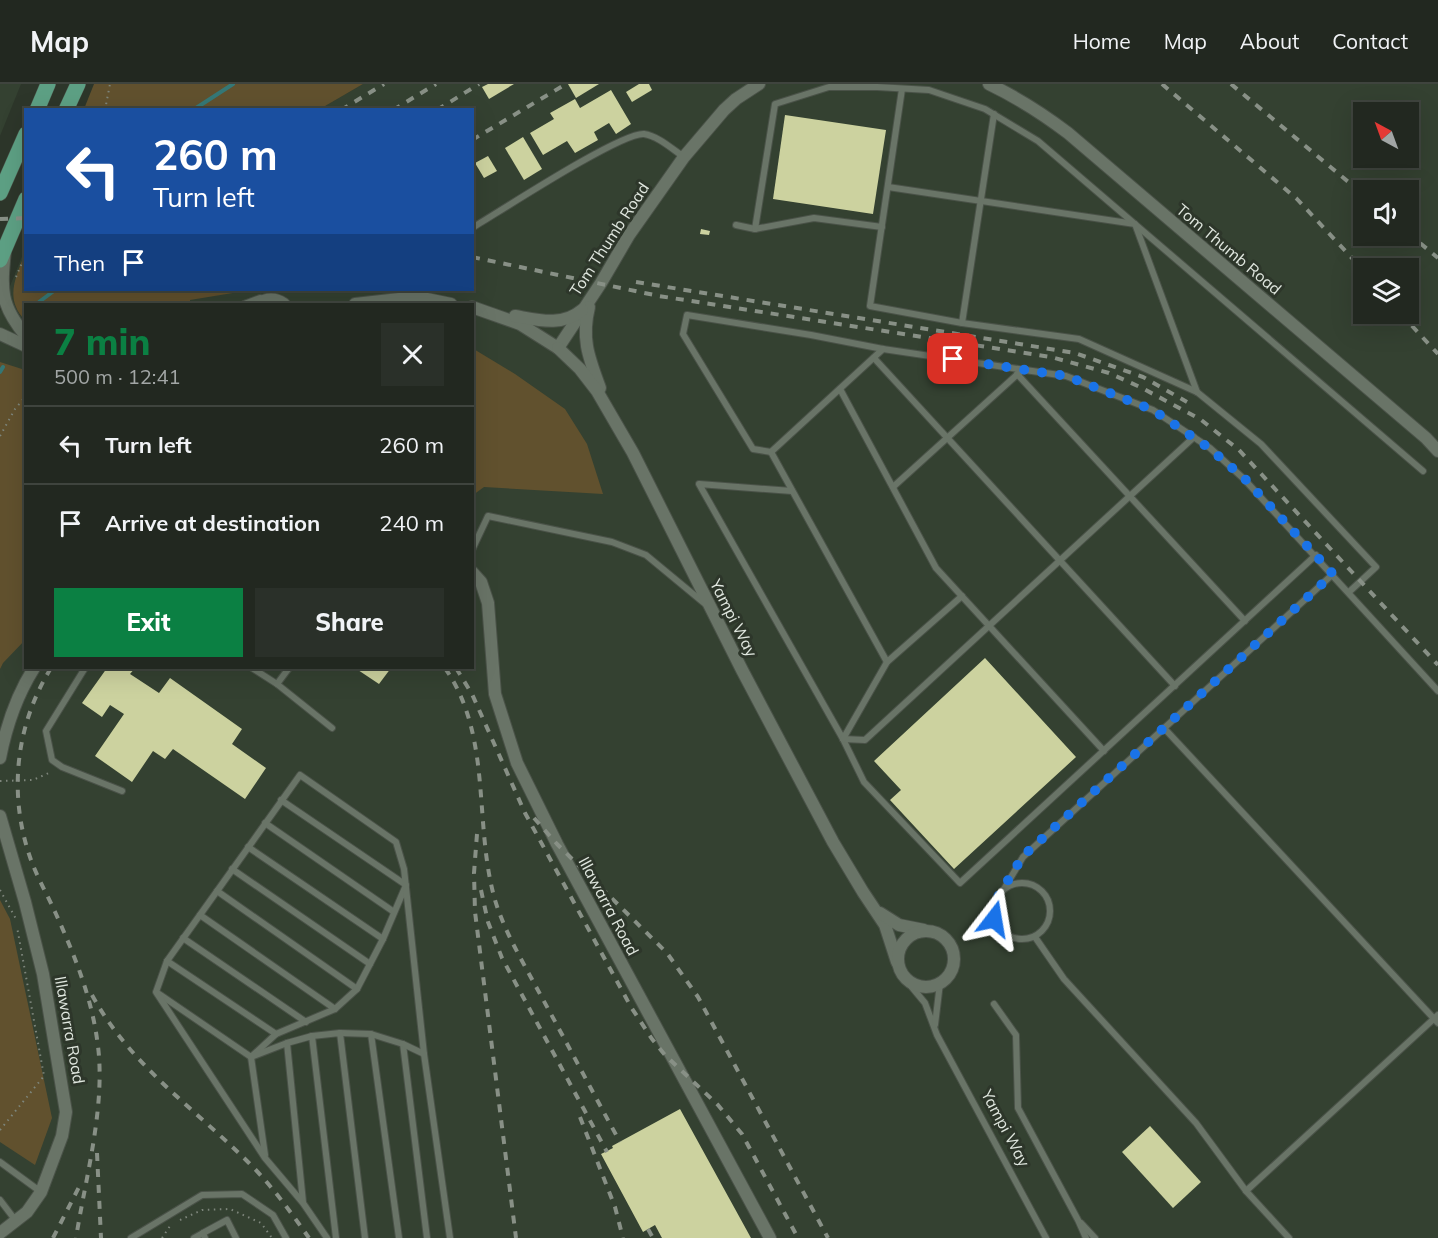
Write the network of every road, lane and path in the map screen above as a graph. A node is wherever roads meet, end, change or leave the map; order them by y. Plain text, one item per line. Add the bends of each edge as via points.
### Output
1 (48, 84) edge
2 (78, 84) edge
3 (110, 84) edge
4 (759, 84) edge
5 (989, 84) edge
6 (902, 89) junction
7 (37, 108) edge
8 (67, 108) edge
9 (105, 108) edge
10 (994, 114) junction
11 (24, 139) edge
12 (684, 157) junction
13 (888, 187) junction
14 (0, 193) edge
15 (981, 201) junction
16 (24, 204) edge
17 (1135, 224) junction
18 (736, 225) dead end
19 (474, 227) edge
20 (882, 227) junction
21 (754, 229) junction
22 (2, 254) edge
23 (24, 259) edge
24 (15, 284) dead end
25 (281, 302) edge
26 (588, 302) junction
27 (247, 303) edge
28 (260, 303) edge
29 (364, 303) edge
30 (446, 303) edge
31 (474, 308) edge
32 (490, 312) junction
33 (962, 323) junction
34 (0, 334) edge
35 (24, 334) edge
36 (24, 345) edge
37 (558, 348) junction
38 (883, 349) junction
39 (874, 358) junction
40 (1020, 372) junction
41 (840, 388) junction
42 (1197, 392) junction
43 (24, 398) edge
44 (606, 406) junction
45 (0, 436) edge
46 (1194, 437) junction
47 (947, 438) junction
48 (1438, 451) edge
49 (771, 452) junction
50 (1423, 471) dead end
51 (893, 487) junction
52 (792, 491) junction
53 (1130, 497) junction
54 (474, 546) edge
55 (1316, 555) junction
56 (1059, 561) junction
57 (474, 574) edge
58 (1333, 574) junction
59 (1349, 592) junction
60 (962, 596) junction
61 (712, 609) junction
62 (1245, 621) junction
63 (989, 626) junction
64 (887, 662) junction
65 (33, 669) edge
66 (84, 669) edge
67 (254, 669) edge
68 (288, 669) edge
69 (277, 684) junction
70 (1175, 686) junction
71 (1438, 691) edge
72 (332, 728) dead end
73 (1164, 728) junction
74 (843, 739) junction
75 (1104, 751) junction
76 (0, 758) edge
77 (62, 767) junction
78 (0, 781) edge
79 (122, 791) dead end
80 (281, 800) junction
81 (0, 816) edge
82 (265, 823) junction
83 (248, 847) junction
84 (232, 869) junction
85 (406, 885) junction
86 (1004, 889) junction
87 (0, 890) edge
88 (217, 891) junction
89 (874, 908) junction
90 (394, 912) junction
91 (200, 915) junction
92 (930, 931) junction
93 (1035, 936) junction
94 (183, 938) junction
95 (383, 939) junction
96 (167, 961) junction
97 (897, 962) junction
98 (370, 964) junction
99 (905, 979) junction
100 (940, 983) junction
101 (357, 990) junction
102 (156, 992) junction
103 (994, 1004) dead end
104 (335, 1009) junction
105 (1437, 1019) edge
106 (306, 1022) junction
107 (340, 1033) junction
108 (276, 1034) junction
109 (370, 1034) junction
110 (937, 1035) junction
111 (312, 1036) junction
112 (287, 1043) junction
113 (403, 1044) junction
114 (424, 1054) junction
115 (251, 1057) junction
116 (0, 1130) edge
117 (265, 1158) junction
118 (0, 1162) edge
119 (1246, 1191) junction
120 (40, 1192) junction
121 (0, 1200) edge
122 (303, 1203) junction
123 (1078, 1220) junction
124 (16, 1221) junction
125 (0, 1233) edge
126 (204, 1235) edge
127 (131, 1238) edge
128 (194, 1238) edge
129 (237, 1238) edge
130 (286, 1238) edge
131 (327, 1238) edge
132 (336, 1238) edge
133 (365, 1238) edge
134 (399, 1238) edge
135 (427, 1238) edge
136 (450, 1238) edge
137 (770, 1238) edge
138 (1046, 1238) edge
139 (1086, 1238) edge
140 (1095, 1238) edge
141 (1289, 1238) edge

1 - 7 main road
2 - 8 main road
3 - 9 path
4 - 12 street, Tom Thumb Road via 724,110
5 - 48 street, Tom Thumb Road via 1068,133
6 - 10 lane via 929,90
6 - 13 lane
6 - 21 lane via 829,87 776,104
10 - 15 lane
10 - 17 lane via 1038,141
11 - 14 main road
12 - 19 lane via 650,135 634,135
12 - 26 street, Tom Thumb Road via 629,234
13 - 15 lane
13 - 20 lane
15 - 17 lane
15 - 33 lane
16 - 22 main road
17 - 42 lane
17 - 50 lane
18 - 21 lane
20 - 21 lane via 814,218
20 - 33 lane via 870,306
22 - 35 street via 3,303
23 - 24 path
25 - 27 lane via 260,298
25 - 28 street
26 - 32 street via 572,317 552,321
26 - 37 street, Tom Thumb Road
26 - 44 street via 585,340
29 - 30 street via 417,297
31 - 32 street
32 - 37 street via 520,324
33 - 42 lane via 1079,339
34 - 36 street
37 - 44 street, Yampi Way via 588,379
38 - 39 lane
38 - 40 lane
38 - 49 lane via 687,315 683,334 753,449
39 - 41 lane
39 - 47 lane
40 - 46 lane via 1066,376 1153,410
40 - 47 lane
40 - 53 lane
41 - 49 lane
41 - 51 lane
42 - 59 lane via 1261,444 1376,567
43 - 45 path
44 - 61 street, Yampi Way
46 - 53 lane
46 - 55 lane via 1245,479
47 - 51 lane
47 - 56 lane
49 - 52 lane
51 - 60 lane via 936,568
52 - 64 lane
52 - 74 lane via 699,484
53 - 56 lane
53 - 62 lane
54 - 61 lane via 488,516 612,542 646,555
55 - 58 lane
55 - 62 lane
56 - 63 lane
56 - 70 lane
57 - 137 street, Illawarra Road via 488,603 495,694 517,763
58 - 59 lane
58 - 73 lane
59 - 71 lane
60 - 63 lane
60 - 64 lane
61 - 89 street, Yampi Way via 837,849
62 - 70 lane
63 - 74 lane via 865,740
63 - 75 lane
64 - 74 lane
65 - 76 street via 10,719
66 - 77 lane via 46,731 52,760
67 - 69 lane
68 - 69 lane
69 - 72 lane
70 - 75 lane
73 - 86 lane via 1023,856
73 - 105 lane
74 - 75 lane via 864,782 960,883
77 - 78 path via 33,780
77 - 79 lane
80 - 82 lane
80 - 85 lane
80 - 85 lane via 300,775 396,842
81 - 120 street, Illawarra Road via 43,974 65,1102 62,1136
82 - 83 lane
82 - 90 lane
83 - 84 lane
83 - 95 lane
84 - 88 lane
84 - 98 lane
85 - 90 lane
85 - 114 lane
86 - 93 lane via 994,903 998,927 1010,938
86 - 93 lane via 1022,882 1039,888 1046,896 1050,914
87 - 116 path via 15,917 44,1076
88 - 91 lane
88 - 101 lane
89 - 92 street, Yampi Way via 899,925
89 - 97 street, Yampi Way via 885,925
90 - 95 lane
91 - 94 lane
91 - 104 lane
92 - 97 street via 917,932 906,939
92 - 100 street, Yampi Way via 942,936 953,952 952,968
93 - 119 lane via 1064,979 1196,1123
94 - 96 lane
94 - 106 lane
95 - 98 lane
96 - 102 lane
96 - 108 lane
97 - 99 street, Yampi Way
98 - 101 lane
99 - 100 street via 922,987
99 - 110 lane, Yampi Way via 922,998
100 - 110 lane, Yampi Way via 935,1017
101 - 104 lane
102 - 115 lane
102 - 117 lane
103 - 123 lane via 1016,1035 1018,1108
104 - 106 lane
105 - 119 lane
106 - 108 lane
107 - 109 lane
107 - 111 lane
107 - 133 lane
108 - 115 lane
109 - 113 lane
109 - 134 lane
110 - 138 lane, Yampi Way
111 - 112 lane
111 - 132 lane
112 - 115 lane
112 - 122 lane
113 - 114 lane
113 - 135 lane
114 - 136 lane
115 - 117 lane
117 - 122 lane
118 - 120 lane
119 - 141 lane
120 - 124 street, Illawarra Road
121 - 124 lane
122 - 131 lane
123 - 139 lane
123 - 140 lane
124 - 125 street, Illawarra Road
126 - 128 lane
126 - 129 lane via 227,1220
127 - 130 lane via 202,1195 242,1194 273,1215

